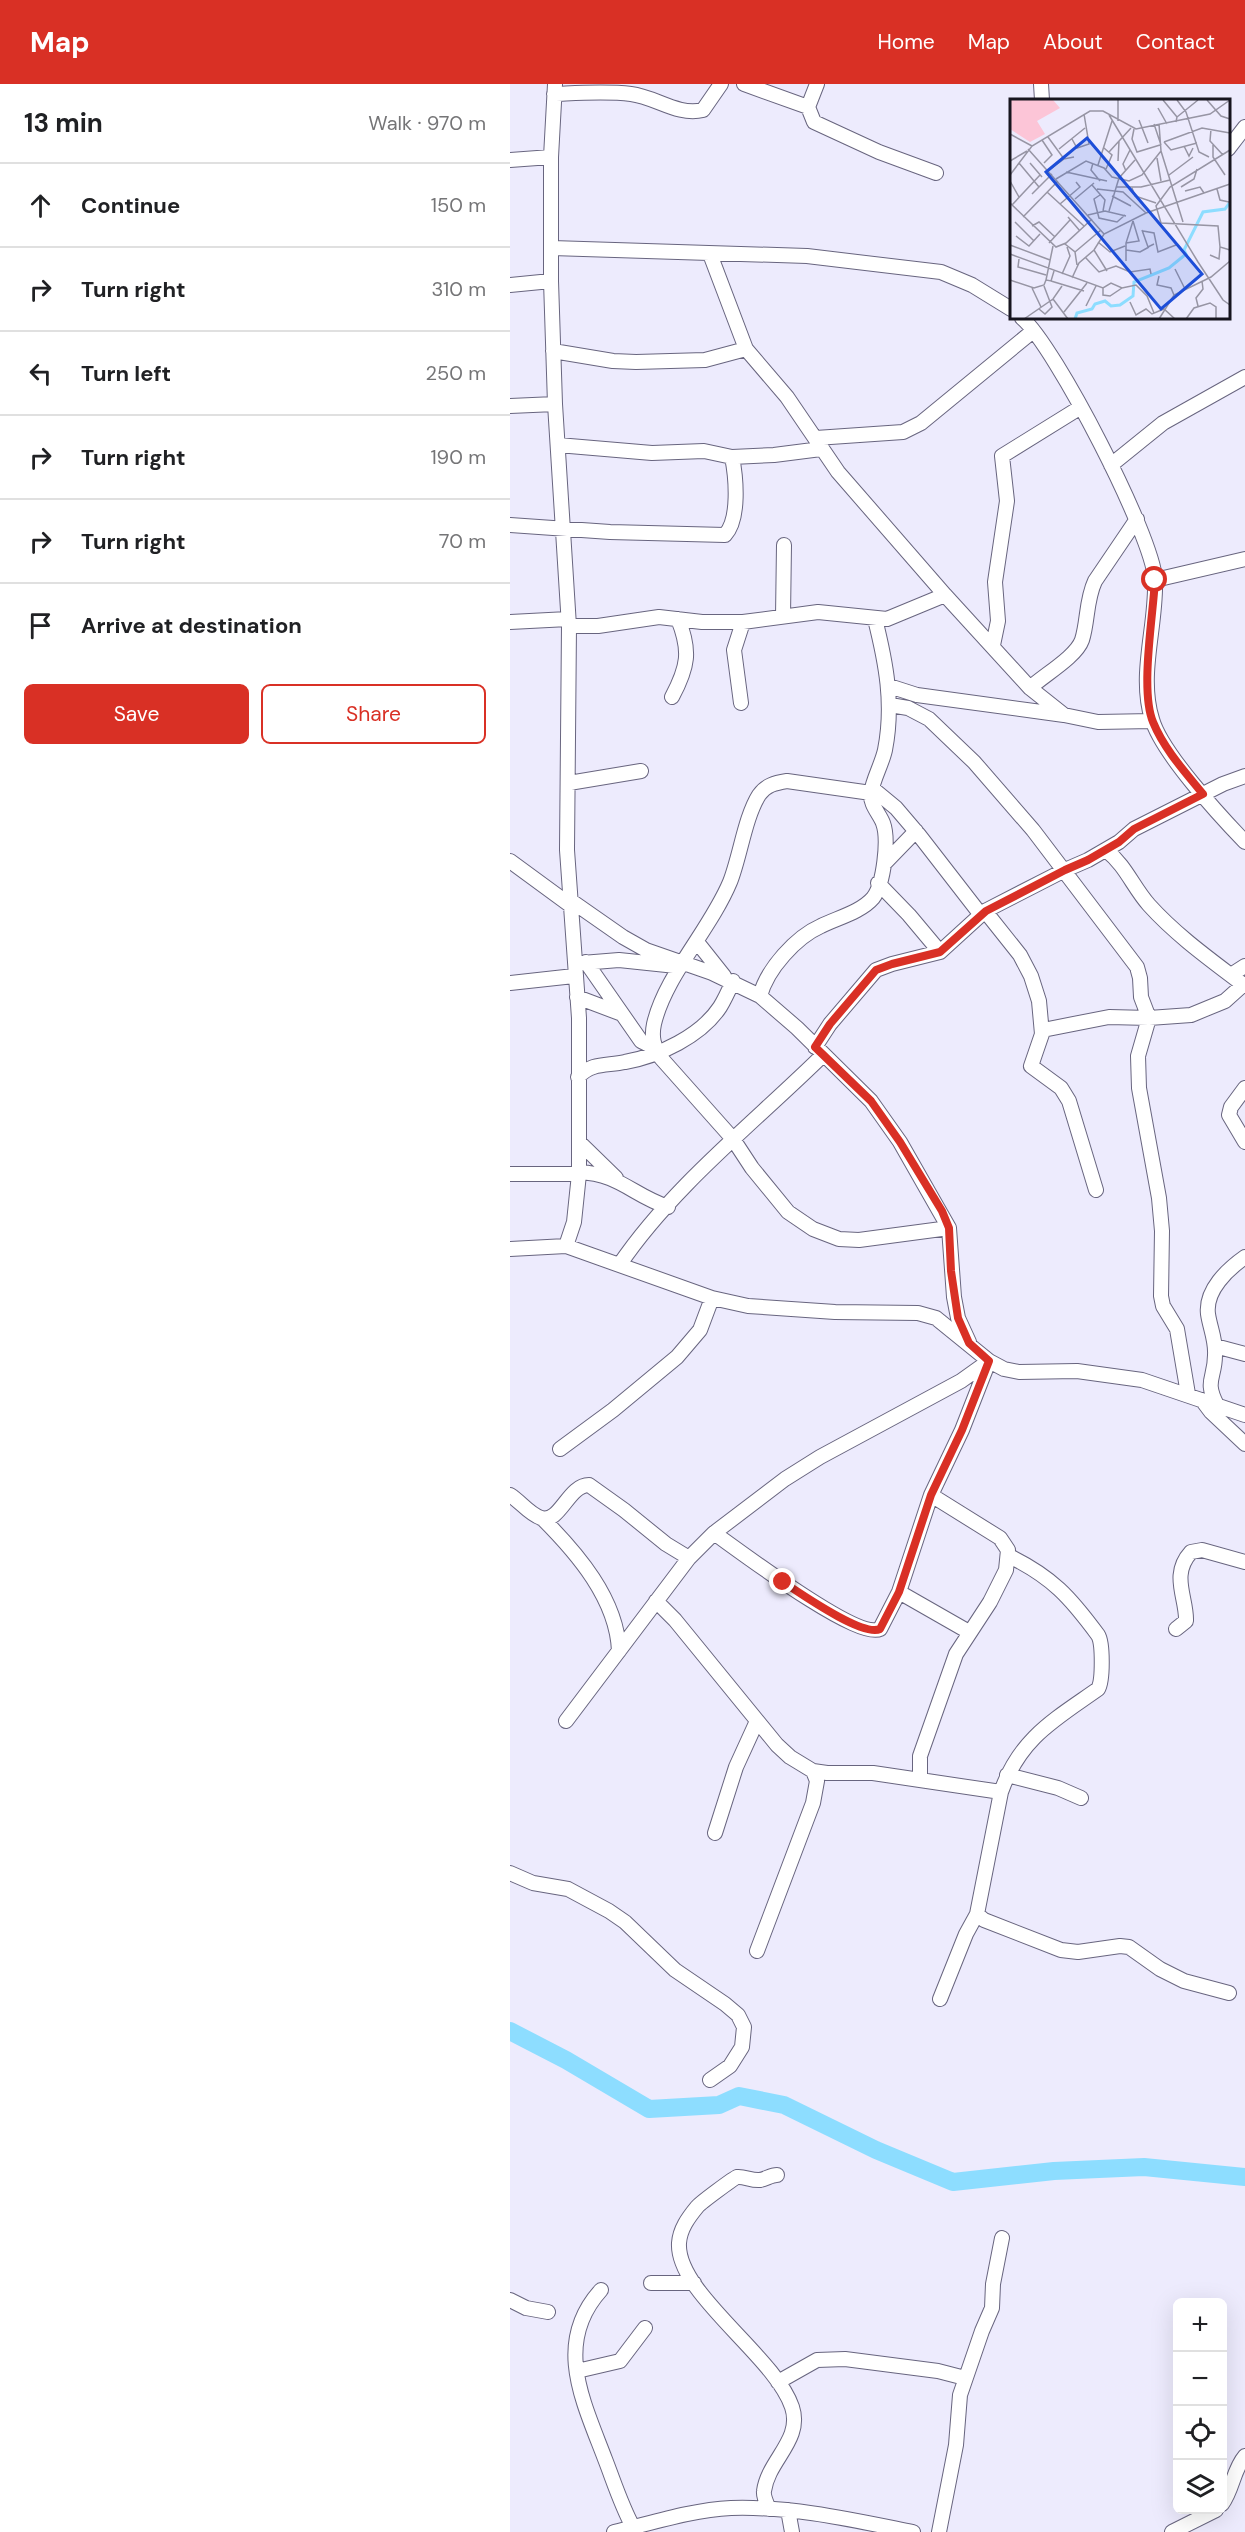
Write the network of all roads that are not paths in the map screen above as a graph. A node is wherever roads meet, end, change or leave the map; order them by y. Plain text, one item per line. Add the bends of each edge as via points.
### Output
1 (721, 84) edge
2 (744, 84) edge
3 (818, 84) edge
4 (1041, 84) edge
5 (554, 89) edge
6 (1042, 99) edge
7 (808, 107) junction
8 (1245, 127) edge
9 (1230, 146) edge
10 (551, 157) junction
11 (510, 160) edge
12 (936, 173) dead end
13 (552, 248) junction
14 (710, 254) junction
15 (551, 281) junction
16 (510, 285) edge
17 (1010, 308) edge
18 (1024, 320) edge
19 (1033, 332) junction
20 (746, 349) junction
21 (553, 351) junction
22 (1245, 377) edge
23 (555, 404) junction
24 (510, 406) edge
25 (1081, 407) junction
26 (819, 443) junction
27 (558, 446) junction
28 (732, 457) junction
29 (1111, 465) junction
30 (1137, 519) junction
31 (510, 525) edge
32 (562, 527) junction
33 (784, 545) dead end
34 (1245, 560) edge
35 (1155, 580) junction
36 (945, 595) junction
37 (783, 616) junction
38 (678, 619) junction
39 (875, 619) junction
40 (510, 622) edge
41 (568, 622) junction
42 (743, 622) junction
43 (993, 645) junction
44 (889, 686) junction
45 (1030, 687) junction
46 (672, 698) dead end
47 (741, 703) dead end
48 (890, 705) junction
49 (1064, 715) junction
50 (1152, 721) junction
51 (641, 771) dead end
52 (1245, 776) edge
53 (569, 783) junction
54 (872, 791) junction
55 (1203, 794) junction
56 (916, 831) junction
57 (1245, 842) edge
58 (1106, 850) junction
59 (510, 861) edge
60 (884, 865) junction
61 (1065, 870) junction
62 (878, 883) junction
63 (570, 903) junction
64 (983, 913) junction
65 (697, 942) junction
66 (940, 952) junction
67 (683, 965) junction
68 (1245, 966) edge
69 (578, 967) junction
70 (1231, 975) junction
71 (729, 980) junction
72 (510, 983) edge
73 (1244, 985) edge
74 (760, 996) junction
75 (577, 998) junction
76 (622, 1014) junction
77 (1149, 1018) junction
78 (1043, 1030) junction
79 (656, 1050) junction
80 (819, 1051) junction
81 (578, 1077) junction
82 (1245, 1088) edge
83 (734, 1139) junction
84 (579, 1142) junction
85 (1245, 1142) edge
86 (579, 1173) junction
87 (510, 1174) edge
88 (620, 1181) junction
89 (1096, 1190) dead end
90 (668, 1207) junction
91 (949, 1228) junction
92 (566, 1246) junction
93 (510, 1250) edge
94 (1245, 1257) edge
95 (620, 1264) junction
96 (712, 1298) junction
97 (969, 1343) junction
98 (1215, 1346) junction
99 (1245, 1354) edge
100 (989, 1361) junction
101 (1188, 1394) junction
102 (1202, 1400) junction
103 (1217, 1405) junction
104 (1245, 1415) edge
105 (1245, 1444) edge
106 (560, 1449) dead end
107 (931, 1495) junction
108 (510, 1496) edge
109 (542, 1518) junction
110 (714, 1533) junction
111 (1009, 1556) junction
112 (689, 1558) junction
113 (1245, 1562) edge
114 (899, 1592) junction
115 (656, 1600) junction
116 (1176, 1629) dead end
117 (969, 1632) junction
118 (619, 1651) junction
119 (757, 1720) junction
120 (566, 1721) dead end
121 (813, 1771) junction
122 (1007, 1775) junction
123 (920, 1780) junction
124 (1000, 1792) junction
125 (1081, 1798) dead end
126 (716, 1833) dead end
127 (510, 1872) edge
128 (976, 1914) junction
129 (758, 1951) dead end
130 (1229, 1993) dead end
131 (940, 1999) dead end
132 (710, 2080) dead end
133 (777, 2175) dead end
134 (1002, 2238) dead end
135 (651, 2283) dead end
136 (694, 2283) junction
137 (601, 2290) dead end
138 (510, 2300) edge
139 (548, 2312) dead end
140 (645, 2328) dead end
141 (577, 2371) junction
142 (965, 2378) junction
143 (778, 2382) junction
144 (1245, 2456) edge
145 (1227, 2498) edge
146 (769, 2509) junction
147 (788, 2510) junction
148 (1208, 2514) edge
149 (633, 2527) junction
150 (614, 2532) edge
151 (792, 2532) edge
152 (913, 2532) edge
153 (939, 2532) edge
154 (1172, 2532) edge

1 - 5 street via 704,110 696,112 678,111 654,99 630,94
2 - 7 street
3 - 7 street
4 - 6 street
5 - 10 street
7 - 12 street via 814,122 825,129
8 - 9 street
10 - 11 street
10 - 13 street
13 - 14 street
13 - 15 street
14 - 17 street via 807,256 941,272
14 - 20 street
15 - 16 street
15 - 21 street
18 - 19 street
19 - 25 street
19 - 26 street via 921,423 903,432
20 - 21 street via 705,360 636,362
20 - 26 street
21 - 23 street
22 - 29 street via 1163,423
23 - 24 street
23 - 27 street
25 - 29 street
25 - 43 street via 1002,456 1007,501 995,582 998,621
26 - 28 street via 774,455
26 - 36 street via 859,497
27 - 28 street via 652,453 704,451
27 - 32 street
28 - 32 street via 736,476 734,507 731,529 725,535
29 - 30 street
30 - 35 street via 1149,547
30 - 45 street via 1095,581 1082,640 1075,652
31 - 32 street
32 - 41 street
33 - 37 street
34 - 35 street
35 - 50 street via 1147,696
36 - 39 street via 898,616
36 - 43 street
37 - 39 street via 818,612
37 - 42 street
38 - 41 street via 659,617 598,626
38 - 42 street
38 - 46 street via 687,649 686,665
39 - 44 street
40 - 41 street
41 - 53 street
42 - 47 street via 734,650
43 - 45 street
44 - 48 street
44 - 49 street via 916,695
45 - 49 street
48 - 54 street via 885,749
48 - 61 street via 908,708 946,734
49 - 50 street via 1098,722
50 - 55 street via 1163,743
51 - 53 street
52 - 55 street
53 - 63 street
54 - 56 street via 896,808
54 - 60 street via 872,802 887,843
54 - 65 street via 787,782 765,788 753,807 730,881
55 - 57 street
55 - 58 street via 1134,829
56 - 60 street
56 - 64 street
58 - 61 street
58 - 70 street via 1119,861 1146,902 1168,925
59 - 63 street
60 - 62 street
61 - 64 street
61 - 77 street via 1137,967
62 - 66 street
62 - 74 street via 875,895 864,906 795,942 765,982
63 - 67 street via 645,950
63 - 69 street
64 - 66 street
64 - 78 street via 1020,955 1031,976
65 - 67 street
65 - 71 street
66 - 80 street via 876,970 830,1024
67 - 69 street via 619,960
67 - 71 street
67 - 79 street via 659,1007 652,1037
68 - 70 street
69 - 72 street
69 - 75 street
69 - 76 street
70 - 73 street
71 - 74 street
71 - 79 street via 720,1008 700,1028
73 - 77 street via 1206,1010
74 - 80 street
75 - 76 street
75 - 81 street
76 - 79 street via 641,1041
77 - 78 street via 1109,1017
77 - 101 street via 1138,1067 1159,1198 1161,1296 1177,1329
78 - 89 street via 1031,1065 1061,1088 1070,1101
79 - 81 street via 640,1059 595,1065
79 - 83 street
80 - 83 street
80 - 91 street via 871,1101 913,1162
81 - 84 street
82 - 85 street via 1229,1115
83 - 90 street
83 - 91 street via 788,1212 813,1229 839,1239 860,1240
84 - 86 street
84 - 88 street
86 - 87 street
86 - 88 street via 602,1174
86 - 92 street via 574,1222
88 - 90 street
90 - 95 street via 639,1236
91 - 97 street via 954,1297
92 - 93 street
92 - 95 street
94 - 98 street via 1212,1291 1208,1314
95 - 96 street
96 - 97 street via 773,1310 918,1313 936,1318
96 - 106 street via 700,1330 677,1357
97 - 100 street
98 - 99 street
98 - 103 street via 1209,1382
100 - 101 street via 1019,1372 1077,1371 1142,1380
100 - 107 street
100 - 110 street via 961,1381 820,1457
101 - 102 street
102 - 103 street
102 - 105 street
103 - 104 street
107 - 111 street via 1000,1538
107 - 114 street
108 - 109 street
109 - 112 street via 550,1517 579,1487 589,1485
109 - 118 street via 574,1550 595,1582 616,1631
110 - 112 street
110 - 114 street via 814,1602 869,1630 880,1629
111 - 117 street via 990,1602
111 - 122 street via 1044,1575 1063,1591 1101,1638 1102,1650 1100,1686 1039,1731 1025,1745
112 - 115 street
113 - 116 street via 1202,1550 1191,1552 1183,1563 1179,1588 1186,1621
114 - 117 street
115 - 118 street
115 - 119 street
117 - 123 street via 939,1698 920,1756
118 - 120 street
119 - 121 street via 790,1757
119 - 126 street via 736,1767
121 - 123 street via 873,1773
121 - 129 street via 817,1781 813,1803
122 - 124 street
122 - 125 street via 1040,1782
123 - 124 street
124 - 128 street
127 - 132 street via 533,1883 568,1889 609,1911 626,1922 675,1970 738,2016 744,2027 742,2047 730,2066
128 - 130 street via 1061,1950 1129,1947 1184,1981
128 - 131 street
133 - 136 street via 759,2180 736,2178 707,2197 684,2223 678,2246
134 - 142 street via 992,2308
135 - 136 street
136 - 143 street
137 - 141 street via 584,2313 576,2336
138 - 139 street
140 - 141 street via 620,2361
141 - 149 street via 590,2423
142 - 143 street via 845,2359 817,2360
142 - 153 street
143 - 146 street via 788,2396 795,2423 764,2493
144 - 145 street
146 - 147 street
146 - 149 street via 730,2508
147 - 151 street
147 - 152 street
148 - 154 street
149 - 150 street

